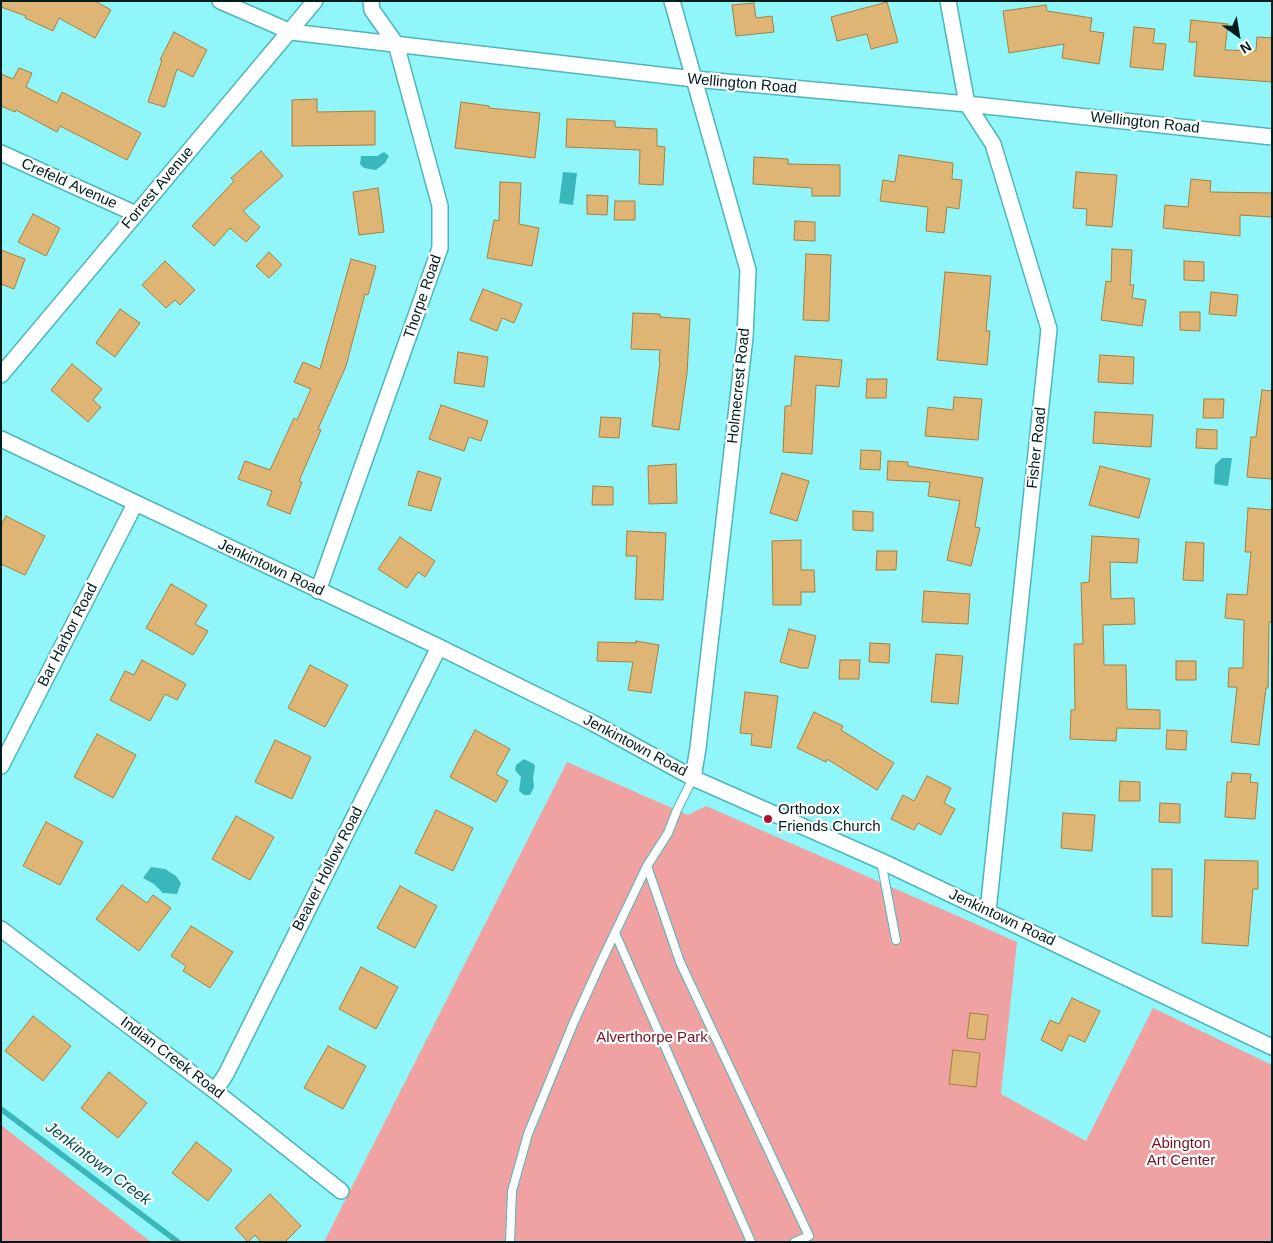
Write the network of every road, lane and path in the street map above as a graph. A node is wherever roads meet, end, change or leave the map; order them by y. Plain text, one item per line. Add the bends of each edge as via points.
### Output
1 (220, 1) edge
2 (315, 1) edge
3 (371, 1) edge
4 (672, 1) edge
5 (948, 1) edge
6 (291, 32) junction
7 (396, 44) junction
8 (694, 80) junction
9 (967, 104) junction
10 (1272, 137) edge
11 (1, 153) edge
12 (136, 214) junction
13 (1, 375) edge
14 (1, 439) edge
15 (135, 504) junction
16 (318, 591) junction
17 (439, 647) junction
18 (1, 766) edge
19 (693, 778) junction
20 (881, 861) junction
21 (647, 866) junction
22 (988, 911) junction
23 (1, 929) edge
24 (615, 933) junction
25 (896, 940) dead end
26 (1272, 1047) edge
27 (215, 1090) junction
28 (341, 1191) dead end
29 (510, 1242) edge
30 (751, 1242) edge
31 (795, 1242) edge

1 - 6 street, Wellington Road
2 - 6 street, Forrest Avenue
3 - 7 street, Thorpe Road via 372,10
4 - 8 street, Holmecrest Road
5 - 9 street, Fisher Road
6 - 7 street, Wellington Road
6 - 12 street, Forrest Avenue
7 - 8 street, Wellington Road
7 - 16 street, Thorpe Road via 440,206 440,248
8 - 9 street, Wellington Road
8 - 19 street, Holmecrest Road via 748,270 745,338
9 - 10 street, Wellington Road
9 - 22 street, Fisher Road via 993,144 1049,329
11 - 12 street, Crefeld Avenue
12 - 13 street, Forrest Avenue
14 - 15 street, Jenkintown Road
15 - 16 street, Jenkintown Road
15 - 18 street, Bar Harbor Road
16 - 17 street, Jenkintown Road
17 - 19 street, Jenkintown Road via 593,723
17 - 27 street, Beaver Hollow Road
19 - 20 street, Jenkintown Road
19 - 21 lane via 668,833
20 - 22 street, Jenkintown Road
20 - 25 lane
21 - 24 lane
21 - 31 lane via 680,962 809,1236
22 - 26 street, Jenkintown Road
23 - 27 street, Indian Creek Road
24 - 29 lane via 528,1134 512,1191
24 - 30 lane
27 - 28 street, Indian Creek Road

